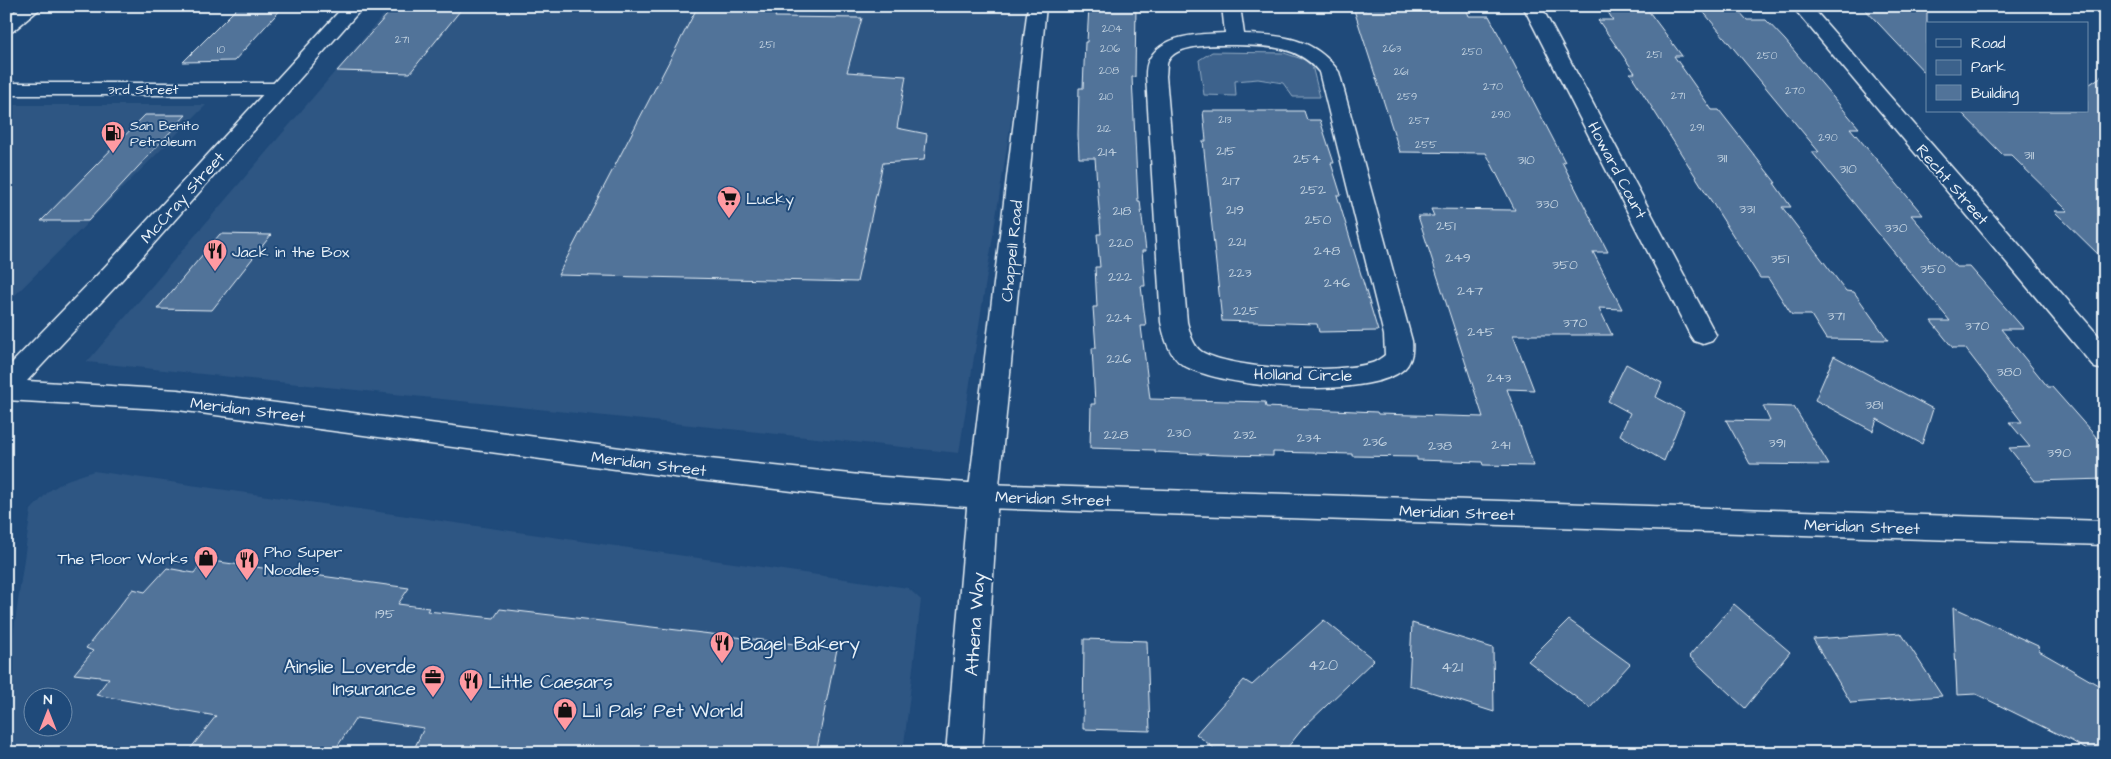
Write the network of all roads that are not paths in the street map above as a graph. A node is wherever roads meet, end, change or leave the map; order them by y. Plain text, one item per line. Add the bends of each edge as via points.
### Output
1 (34, 6) edge
2 (355, 6) edge
3 (1037, 6) edge
4 (1231, 6) edge
5 (1532, 6) edge
6 (1801, 6) edge
7 (6, 27) edge
8 (1235, 39) junction
9 (6, 89) edge
10 (280, 90) junction
11 (1703, 335) dead end
12 (2105, 361) edge
13 (6, 386) edge
14 (6, 390) edge
15 (984, 496) junction
16 (2105, 533) edge
17 (964, 753) edge

1 - 7 street
2 - 10 street, McCray Street
3 - 15 street, Chappell Road
4 - 8 street
5 - 11 street, Howard Court
6 - 12 street, Recht Street
8 - 8 street, Holland Circle via 1182,44 1163,54 1158,62 1156,76 1173,312 1179,342 1186,353 1205,366 1238,373 1335,378 1382,371 1397,359 1399,351 1394,320 1329,72 1313,53 1297,46
9 - 10 street, 3rd Street
10 - 13 street, McCray Street
14 - 15 street, Meridian Street via 178,400 682,468 869,488
15 - 16 street, Meridian Street
15 - 17 street, Athena Way

